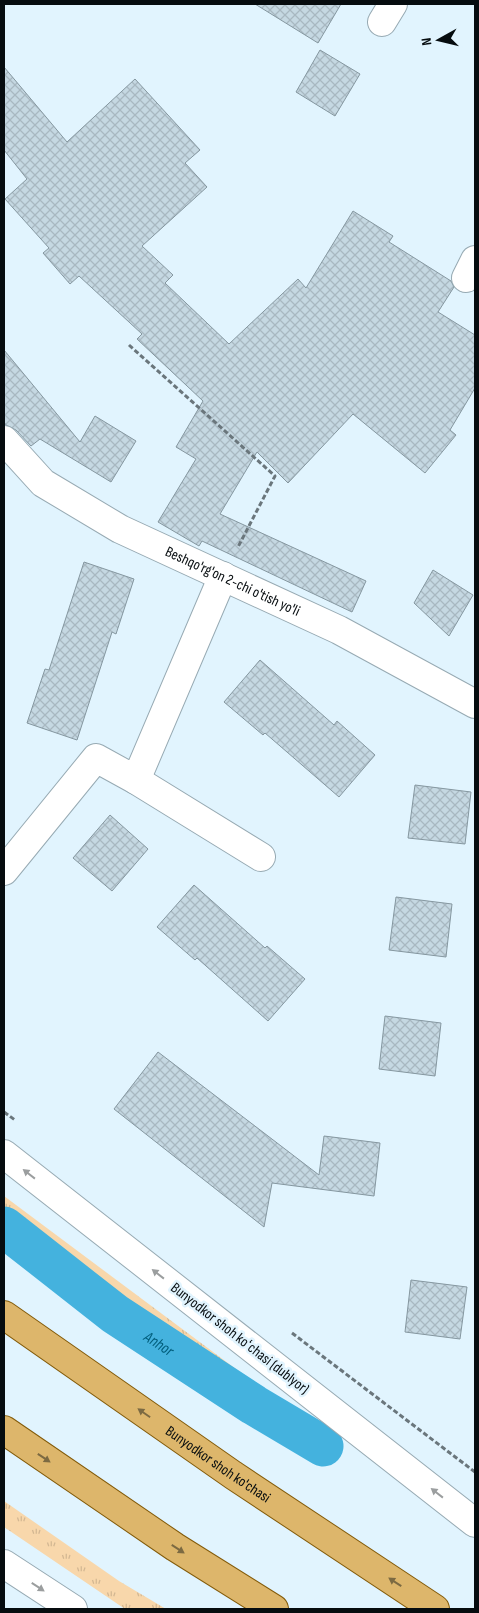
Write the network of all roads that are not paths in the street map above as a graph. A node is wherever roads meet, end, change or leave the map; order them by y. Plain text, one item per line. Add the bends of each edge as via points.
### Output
1 (4, 440) edge
2 (222, 576) junction
3 (475, 704) edge
4 (136, 780) junction
5 (261, 857) dead end
6 (4, 870) edge
7 (4, 1154) edge
8 (4, 1315) edge
9 (4, 1430) edge
10 (472, 1512) edge
11 (4, 1564) edge
12 (73, 1609) edge
13 (274, 1609) edge
14 (435, 1609) edge

1 - 2 street, Beshqo'rg'on 2-chi o'tish yo'li via 43,483 120,529
2 - 3 street, Beshqo'rg'on 2-chi o'tish yo'li via 338,630
2 - 4 street
4 - 5 street
4 - 6 street via 96,758
10 -> 7 street, Bunyodkor shoh koʻchasi (dublyor)
14 -> 8 main road, Bunyodkor shoh ko'chasi via 233,1475
9 -> 13 main road via 175,1547
11 -> 12 street

